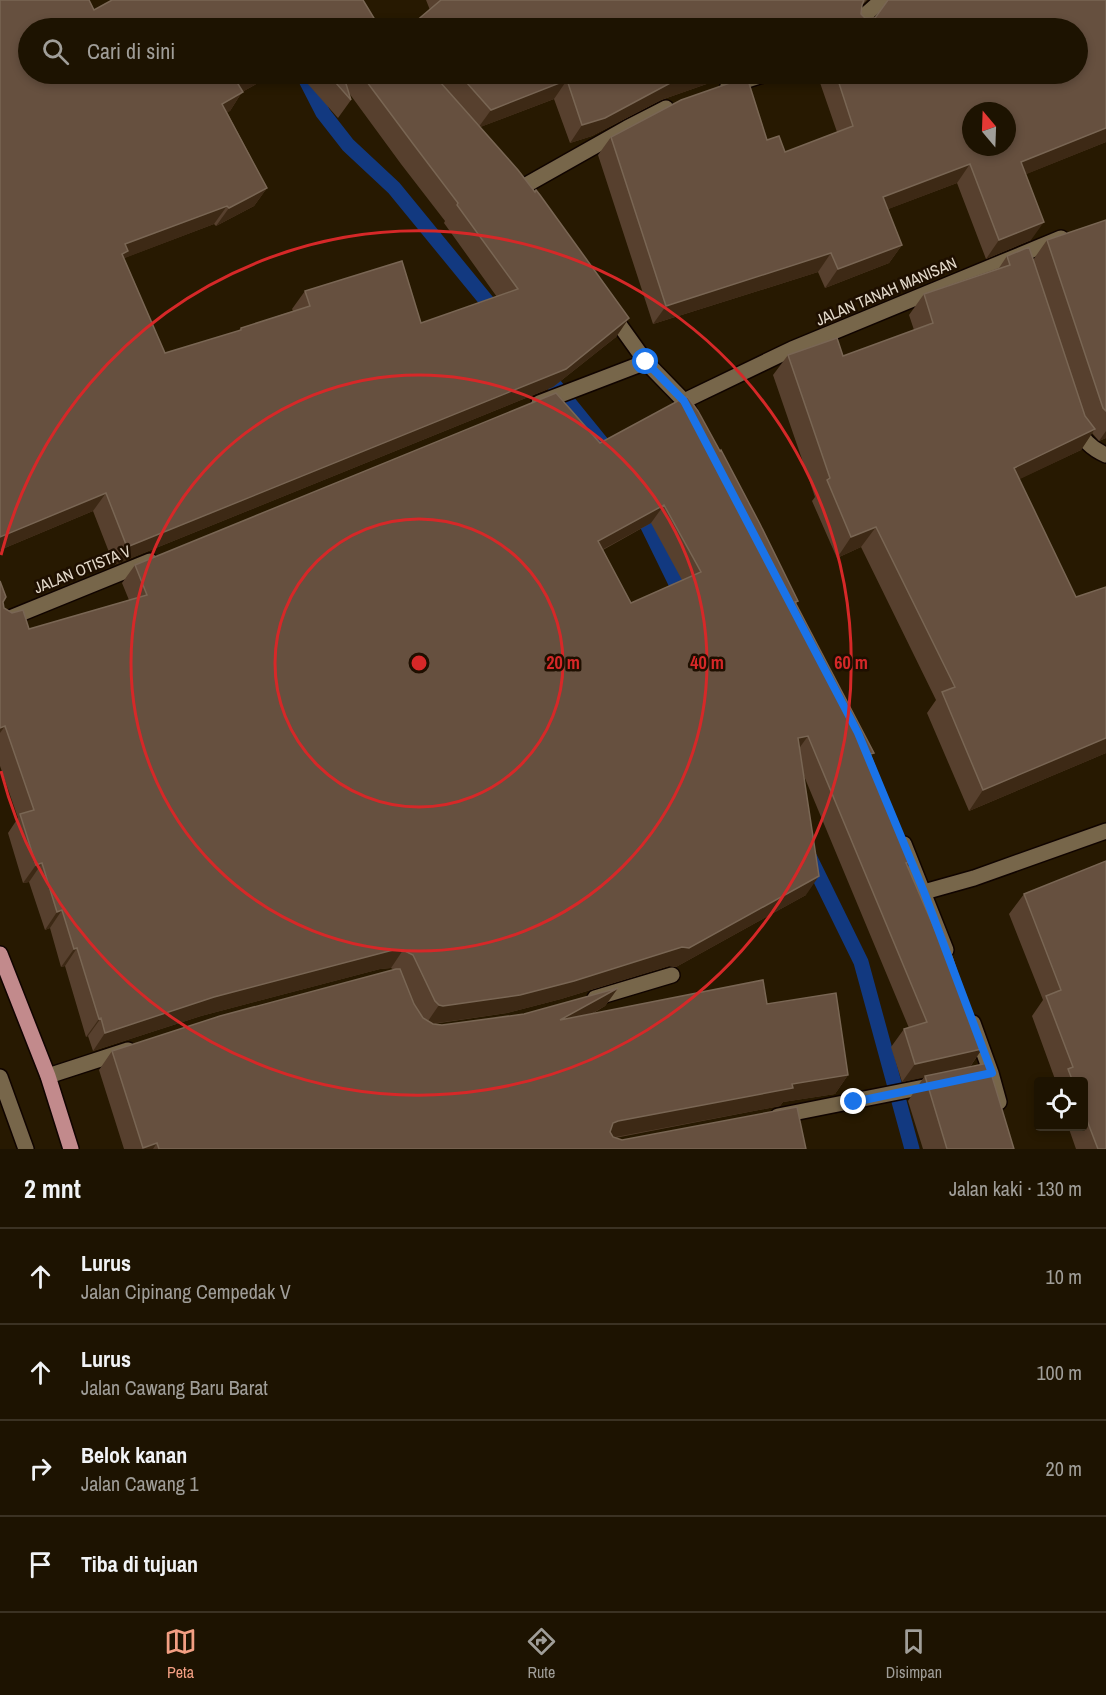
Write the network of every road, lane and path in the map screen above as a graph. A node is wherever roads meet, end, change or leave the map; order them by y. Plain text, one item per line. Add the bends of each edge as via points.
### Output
1 (882, 0) edge
2 (864, 18) edge
3 (735, 84) edge
4 (713, 91) edge
5 (684, 101) edge
6 (519, 189) edge
7 (1078, 231) edge
8 (604, 304) edge
9 (646, 362) junction
10 (684, 401) junction
11 (532, 406) edge
12 (1072, 415) edge
13 (700, 432) edge
14 (1106, 455) edge
15 (165, 555) edge
16 (0, 622) edge
17 (898, 828) edge
18 (1106, 831) edge
19 (924, 892) junction
20 (0, 954) edge
21 (952, 967) edge
22 (672, 975) dead end
23 (581, 1003) edge
24 (968, 1009) edge
25 (137, 1047) edge
26 (48, 1076) junction
27 (0, 1077) edge
28 (946, 1082) edge
29 (1002, 1116) edge
30 (758, 1120) edge
31 (26, 1149) edge
32 (71, 1149) edge

1 - 2 street
3 - 4 street
5 - 6 street via 627,128
7 - 10 street, JALAN TANAH MANISAN via 1021,260 792,350
8 - 9 street
9 - 10 street
9 - 11 street
10 - 13 street
12 - 14 street via 1080,434
15 - 16 street, JALAN OTISTA V
17 - 19 street
18 - 19 street
19 - 21 street
20 - 26 main road
22 - 23 street
24 - 29 street
25 - 26 street
26 - 32 main road
27 - 31 street
28 - 30 street

